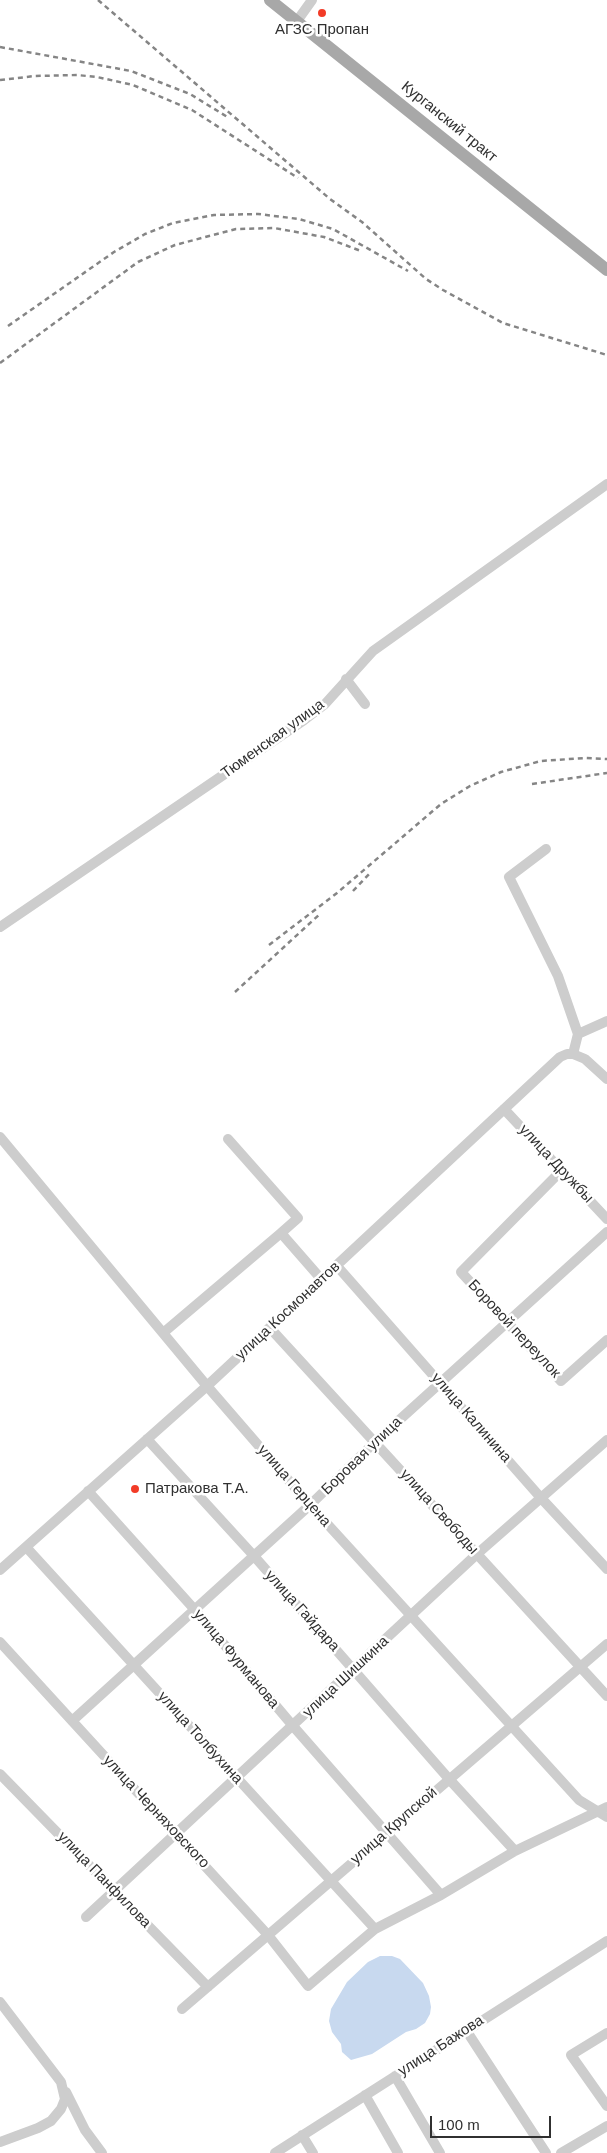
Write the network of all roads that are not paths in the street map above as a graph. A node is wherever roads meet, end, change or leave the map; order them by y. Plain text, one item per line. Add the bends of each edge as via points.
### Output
1 (270, 0) edge
2 (312, 0) edge
3 (297, 21) junction
4 (607, 270) edge
5 (607, 484) edge
6 (346, 680) junction
7 (365, 704) dead end
8 (546, 849) dead end
9 (0, 927) edge
10 (607, 1021) edge
11 (578, 1034) junction
12 (573, 1054) junction
13 (607, 1079) edge
14 (504, 1109) junction
15 (0, 1137) edge
16 (228, 1139) dead end
17 (562, 1170) junction
18 (607, 1219) edge
19 (607, 1232) edge
20 (281, 1233) junction
21 (337, 1266) junction
22 (322, 1280) junction
23 (506, 1323) junction
24 (270, 1328) junction
25 (163, 1333) junction
26 (607, 1340) edge
27 (440, 1383) junction
28 (207, 1386) junction
29 (147, 1439) junction
30 (607, 1440) edge
31 (375, 1442) junction
32 (88, 1491) junction
33 (541, 1498) junction
34 (310, 1505) junction
35 (26, 1547) junction
36 (477, 1554) junction
37 (254, 1556) junction
38 (607, 1569) edge
39 (0, 1570) edge
40 (195, 1610) junction
41 (412, 1616) junction
42 (0, 1642) edge
43 (607, 1644) edge
44 (134, 1665) junction
45 (581, 1667) junction
46 (354, 1669) junction
47 (607, 1696) edge
48 (72, 1721) junction
49 (293, 1726) junction
50 (511, 1726) junction
51 (0, 1774) edge
52 (237, 1778) junction
53 (450, 1779) junction
54 (607, 1807) edge
55 (596, 1812) junction
56 (607, 1817) edge
57 (387, 1832) junction
58 (176, 1834) junction
59 (516, 1850) junction
60 (331, 1881) junction
61 (114, 1891) junction
62 (441, 1895) junction
63 (86, 1916) dead end
64 (374, 1929) junction
65 (268, 1935) junction
66 (607, 1940) edge
67 (208, 1987) junction
68 (1, 2006) edge
69 (182, 2009) dead end
70 (466, 2030) junction
71 (607, 2033) edge
72 (395, 2076) junction
73 (63, 2086) junction
74 (365, 2095) junction
75 (607, 2106) edge
76 (607, 2126) edge
77 (302, 2135) junction
78 (0, 2142) edge
79 (102, 2153) edge
80 (275, 2153) edge
81 (313, 2153) edge
82 (398, 2153) edge
83 (440, 2153) edge
84 (546, 2153) edge
85 (560, 2153) edge

1 - 3 main road, Курганский тракт
2 - 3 street
3 - 4 main road, Курганский тракт
5 - 6 street, Тюменская улица via 393,635 366,657
6 - 7 street
6 - 9 street, Тюменская улица via 325,704 304,720
8 - 11 street via 509,878 558,976
10 - 11 street
11 - 12 street
12 - 13 street via 585,1059
12 - 14 street, улица Космонавтов via 560,1057
14 - 17 street, улица Дружбы
14 - 21 street, улица Космонавтов
15 - 25 street, улица Герцена
16 - 20 street via 298,1218
17 - 18 street, улица Дружбы
17 - 23 street, Боровой переулок via 461,1272
19 - 23 street, Боровая улица
20 - 22 street
20 - 25 street
21 - 22 street, улица Космонавтов
21 - 27 street, улица Калинина
22 - 24 street, улица Космонавтов
23 - 26 street, Боровой переулок via 561,1381
23 - 27 street, Боровая улица
24 - 28 street, улица Космонавтов
24 - 31 street, улица Свободы
25 - 28 street, улица Герцена
27 - 31 street, Боровая улица
27 - 33 street, улица Калинина
28 - 29 street, улица Космонавтов
28 - 34 street, улица Герцена
29 - 32 street, улица Космонавтов
29 - 37 street, улица Гайдара
30 - 33 street, улица Шишкина
31 - 34 street, Боровая улица
31 - 36 street, улица Свободы
32 - 35 street, улица Космонавтов
32 - 40 street, улица Фурманова
33 - 36 street, улица Шишкина
33 - 38 street, улица Калинина
34 - 37 street, Боровая улица
34 - 41 street, улица Герцена
35 - 39 street, улица Космонавтов
35 - 44 street, улица Толбухина
36 - 41 street, улица Шишкина
36 - 45 street, улица Свободы
37 - 40 street, Боровая улица
37 - 46 street, улица Гайдара
40 - 44 street, Боровая улица
40 - 49 street, улица Фурманова
41 - 46 street, улица Шишкина
41 - 50 street, улица Герцена
42 - 48 street, улица Черняховского
43 - 45 street, улица Крупской
44 - 48 street, Боровая улица
44 - 52 street, улица Толбухина
45 - 47 street, улица Свободы
45 - 50 street, улица Крупской
46 - 49 street, улица Шишкина
46 - 53 street, улица Гайдара
48 - 58 street, улица Черняховского
49 - 52 street, улица Шишкина
49 - 57 street, улица Фурманова
50 - 53 street, улица Крупской
50 - 55 street, улица Герцена via 579,1800
51 - 61 street, улица Панфилова
52 - 58 street, улица Шишкина
52 - 60 street, улица Толбухина
53 - 57 street, улица Крупской
53 - 59 street, улица Гайдара
54 - 55 street
55 - 56 street, улица Герцена
55 - 59 street
57 - 60 street, улица Крупской
57 - 62 street, улица Фурманова
58 - 61 street, улица Шишкина
58 - 65 street, улица Черняховского
59 - 62 street
60 - 64 street, улица Толбухина
60 - 65 street, улица Крупской
61 - 63 street, улица Шишкина
61 - 67 street, улица Панфилова
62 - 64 street
64 - 65 street, улица Черняховского via 308,1986
65 - 67 street, улица Крупской
66 - 70 street, улица Бажова
67 - 69 street, улица Крупской
68 - 73 street
70 - 72 street, улица Бажова
70 - 84 street
71 - 75 street via 571,2055
72 - 74 street, улица Бажова
72 - 83 street
73 - 78 street via 65,2099 61,2110 51,2121
73 - 79 street via 85,2130
74 - 77 street, улица Бажова
74 - 82 street
76 - 85 street
77 - 80 street, улица Бажова
77 - 81 street

